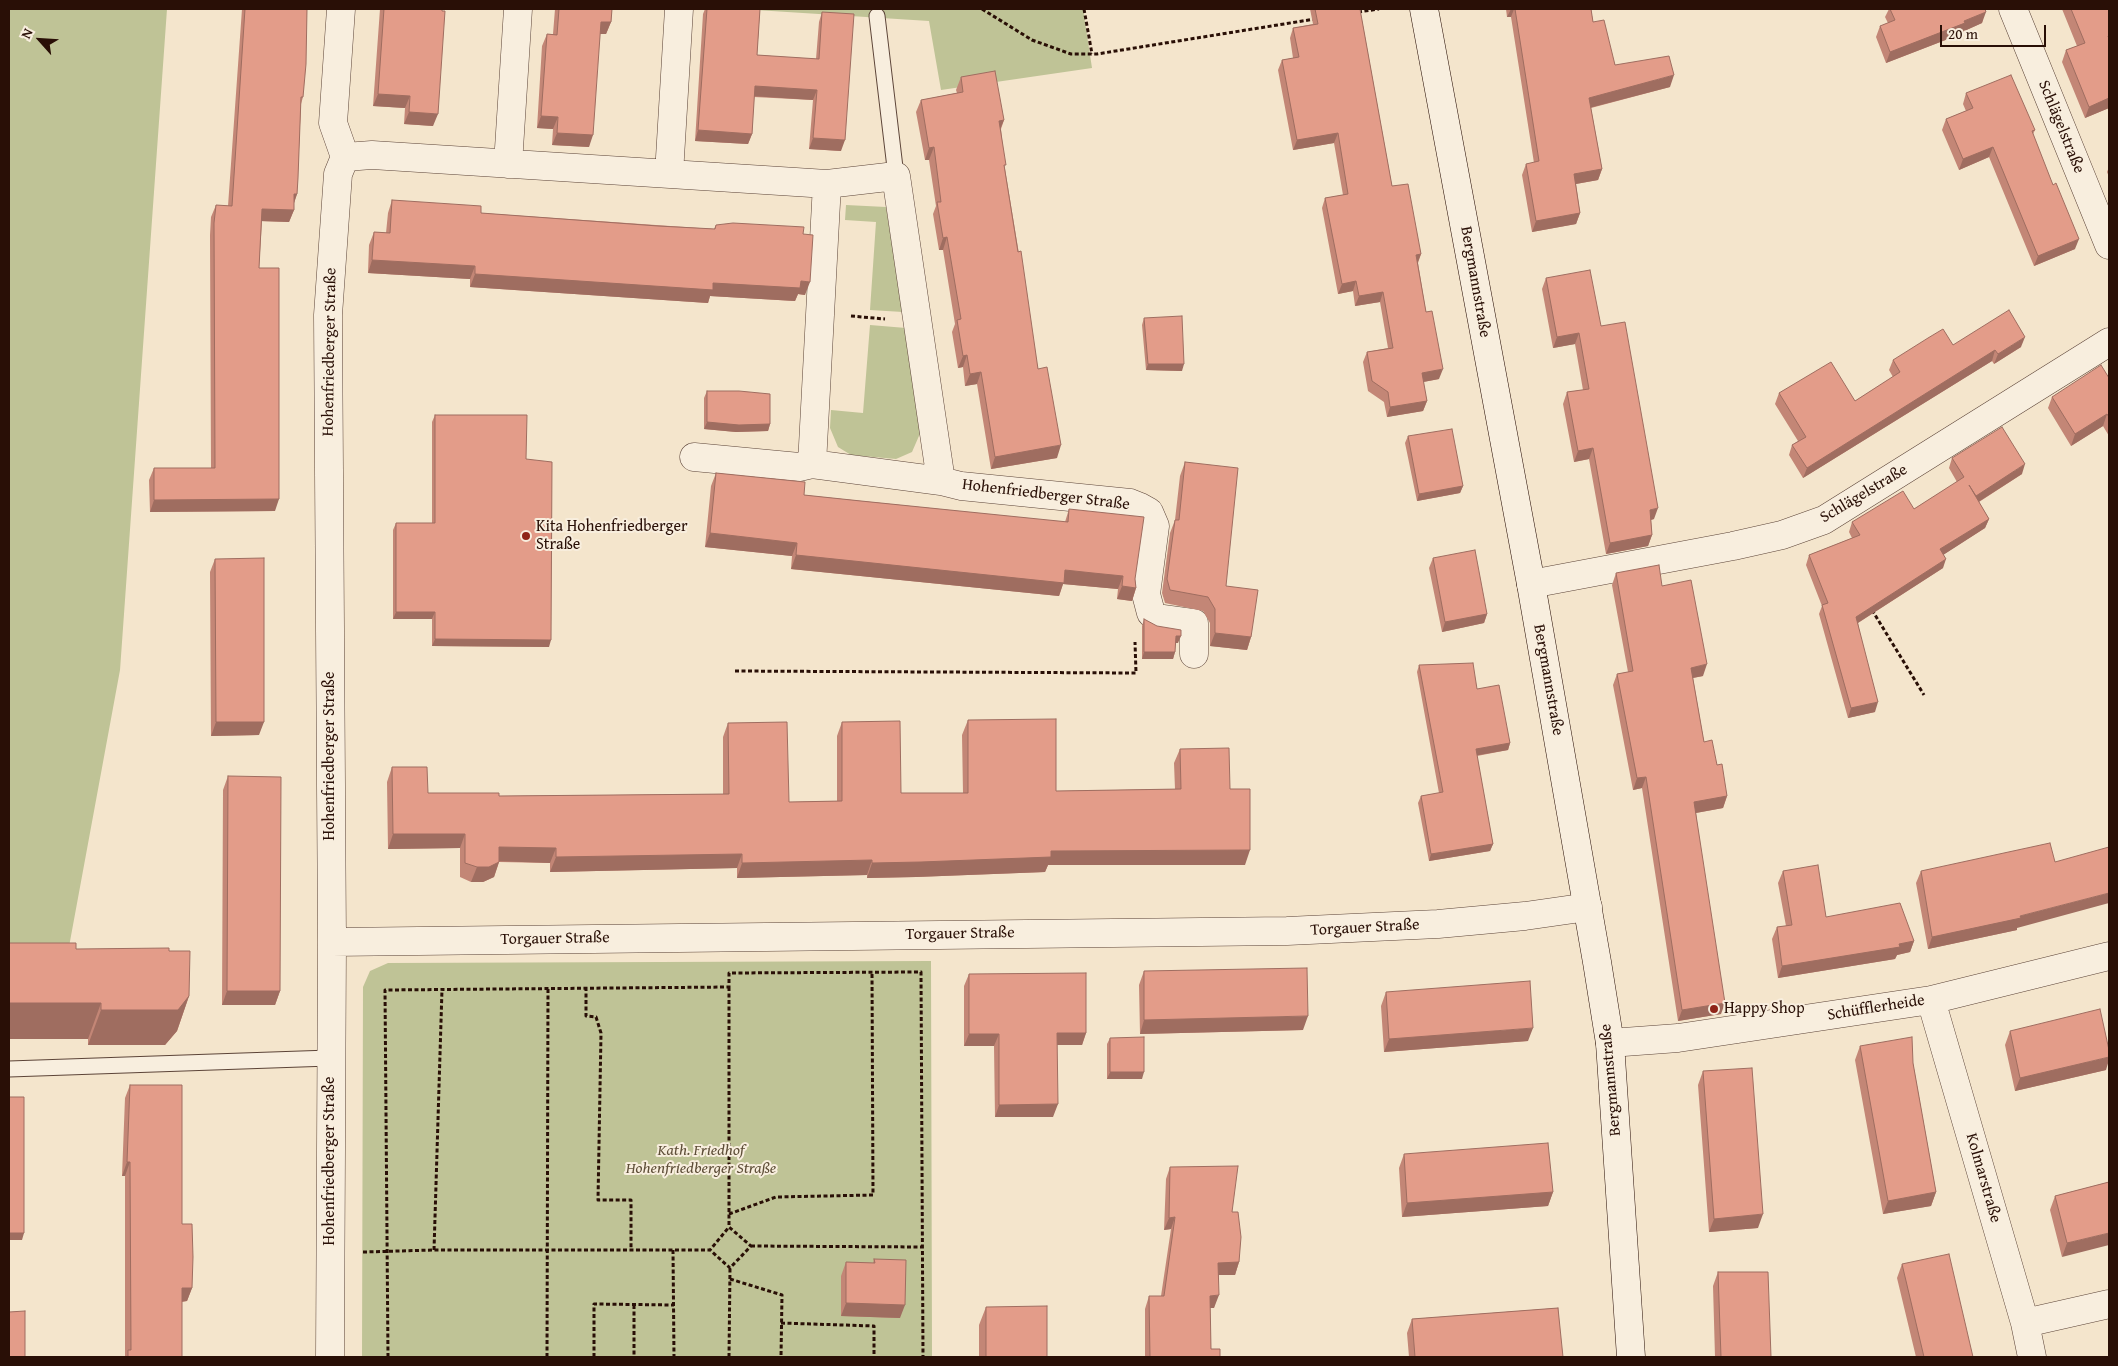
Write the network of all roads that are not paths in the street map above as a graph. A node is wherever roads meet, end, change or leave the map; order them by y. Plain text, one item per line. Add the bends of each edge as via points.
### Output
1 (341, 9) edge
2 (518, 9) edge
3 (678, 9) edge
4 (1424, 9) edge
5 (2013, 9) edge
6 (877, 16) dead end
7 (345, 157) junction
8 (508, 164) junction
9 (669, 174) junction
10 (896, 176) junction
11 (828, 184) junction
12 (2109, 245) edge
13 (2109, 342) edge
14 (694, 457) dead end
15 (812, 464) junction
16 (941, 481) junction
17 (1530, 584) junction
18 (1194, 654) dead end
19 (1588, 908) junction
20 (332, 942) junction
21 (2109, 956) edge
22 (1932, 1000) junction
23 (1610, 1043) junction
24 (330, 1058) junction
25 (9, 1069) edge
26 (2109, 1304) edge
27 (2025, 1323) junction
28 (330, 1357) edge
29 (1631, 1357) edge
30 (2032, 1357) edge

1 - 7 street via 334,122
2 - 8 street
3 - 9 street
4 - 17 street, Bergmannstraße
5 - 12 street, Schlägelstraße
6 - 10 lane, Hohenfriedberger Straße
7 - 8 street
7 - 20 street, Hohenfriedberger Straße via 338,174 328,315
8 - 9 street
9 - 11 street
10 - 11 street
10 - 16 street, Hohenfriedberger Straße
11 - 15 street
13 - 17 street, Schlägelstraße via 1824,520 1782,535 1733,546
14 - 15 street, Hohenfriedberger Straße via 799,466
15 - 16 street, Hohenfriedberger Straße
16 - 18 street, Hohenfriedberger Straße via 960,486 1130,503 1149,512 1155,526 1146,594 1151,614 1157,618 1194,623
17 - 19 street, Bergmannstraße
19 - 20 street, Torgauer Straße via 1438,924 1287,931
19 - 23 street, Bergmannstraße
20 - 24 street, Hohenfriedberger Straße
21 - 22 street, Schüfflerheide
22 - 23 street, Schüfflerheide via 1678,1038
22 - 27 street, Kolmarstraße
23 - 29 street, Bergmannstraße
24 - 25 lane
24 - 28 street, Hohenfriedberger Straße
26 - 27 street
27 - 30 street, Kolmarstraße

